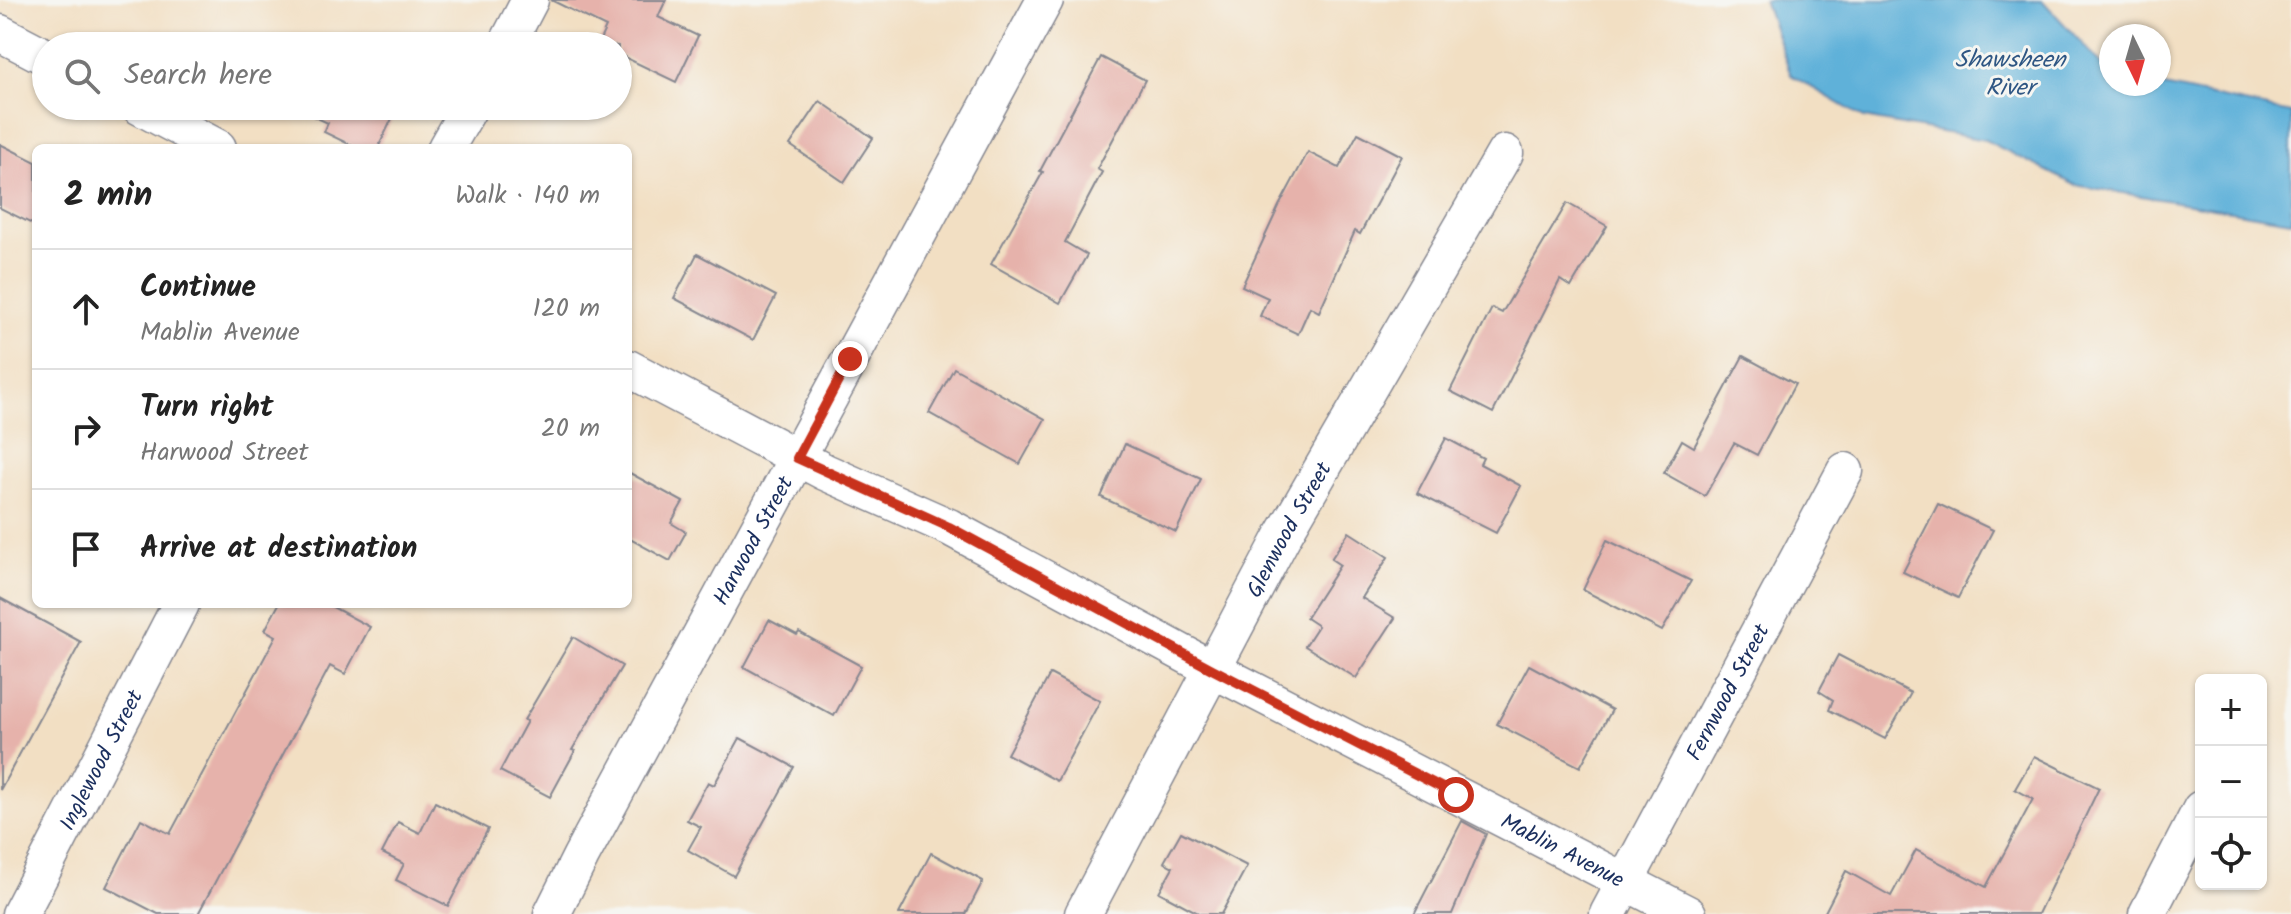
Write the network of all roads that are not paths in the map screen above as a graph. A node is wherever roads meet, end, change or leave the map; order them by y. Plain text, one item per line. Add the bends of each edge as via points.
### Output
1 (530, 0) edge
2 (1045, 0) edge
3 (513, 32) edge
4 (0, 33) edge
5 (32, 50) edge
6 (165, 120) edge
7 (462, 120) edge
8 (210, 144) edge
9 (448, 144) edge
10 (1505, 153) dead end
11 (632, 370) edge
12 (797, 458) junction
13 (1845, 471) dead end
14 (179, 608) edge
15 (1212, 669) junction
16 (2196, 818) edge
17 (1625, 881) junction
18 (20, 914) edge
19 (552, 914) edge
20 (1083, 914) edge
21 (1608, 914) edge
22 (1688, 914) edge
23 (2147, 914) edge

1 - 3 street
2 - 12 street, Harwood Street
4 - 5 street
6 - 8 street
7 - 9 street
10 - 15 street, Glenwood Street via 1284,534
11 - 12 street, Mablin Avenue
12 - 15 street, Mablin Avenue via 949,527
12 - 19 street, Harwood Street
13 - 17 street, Fernwood Street
14 - 18 street, Inglewood Street
15 - 17 street, Mablin Avenue
15 - 20 street, Glenwood Street
16 - 23 street
17 - 21 street, Fernwood Street
17 - 22 street, Mablin Avenue

